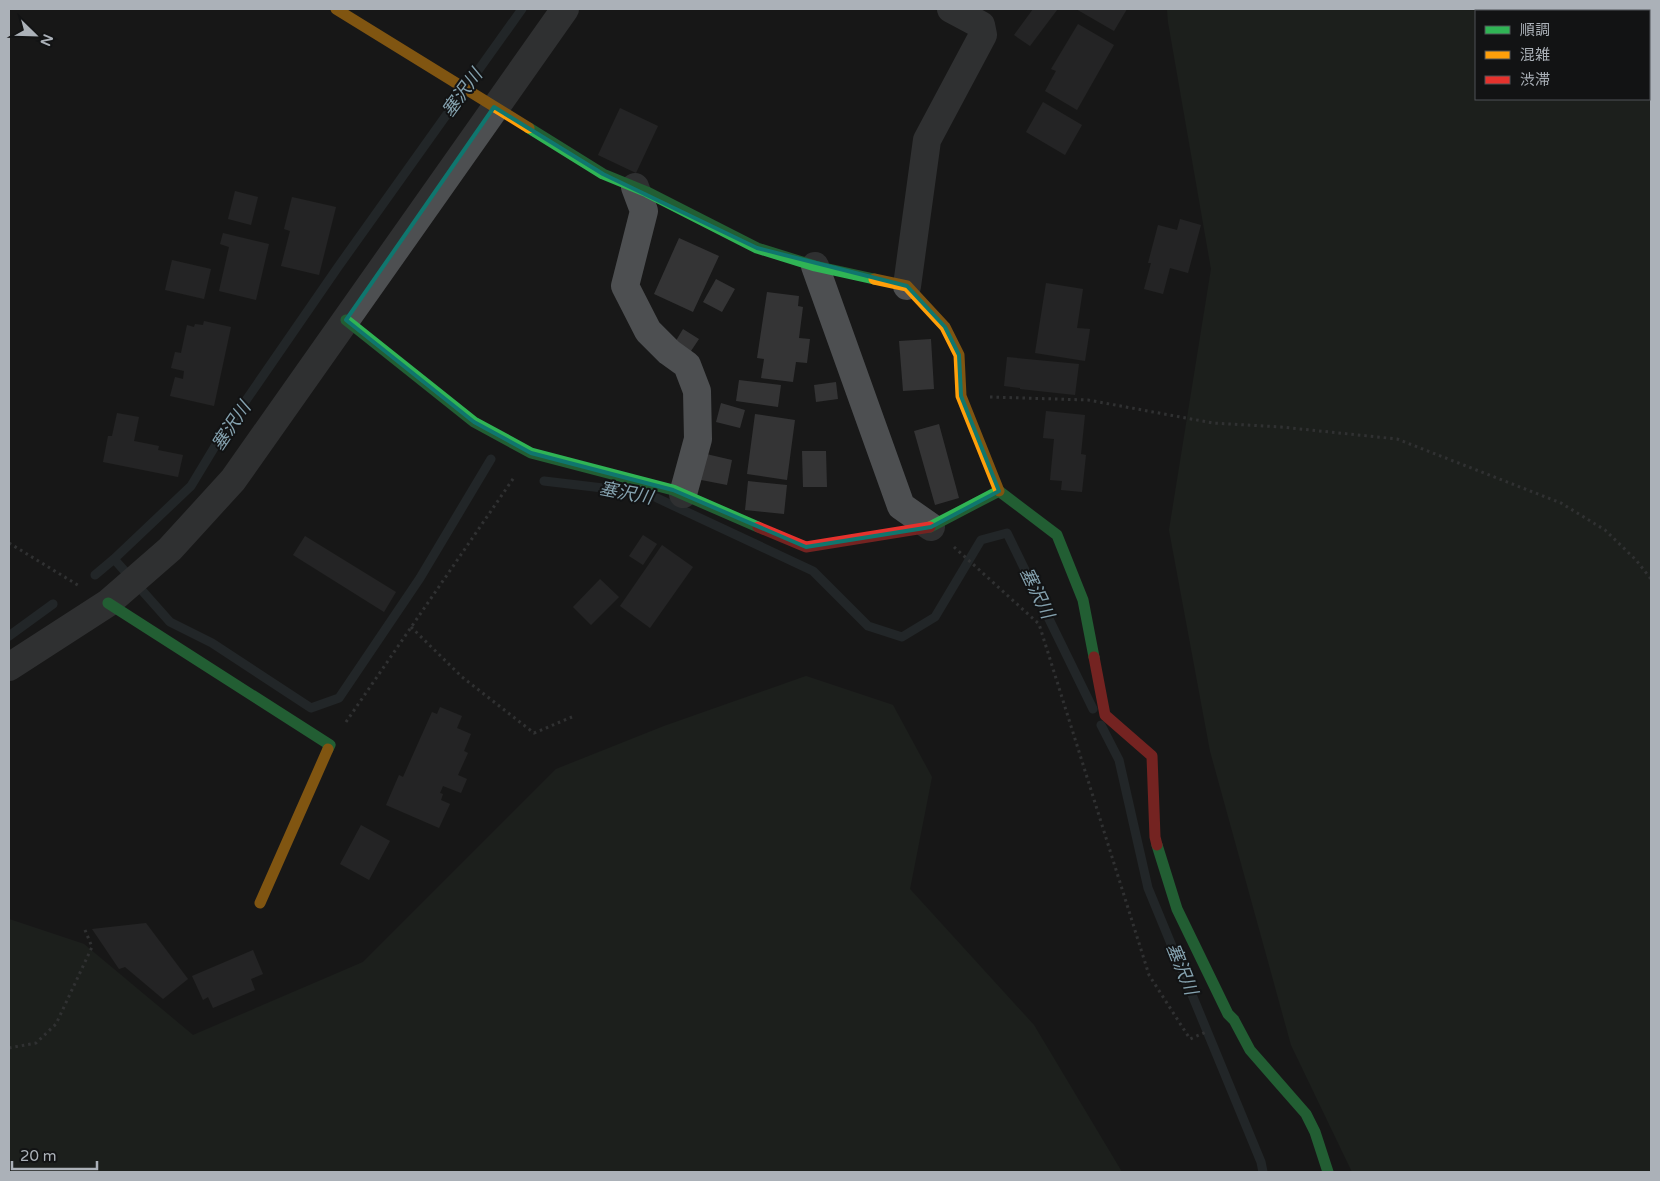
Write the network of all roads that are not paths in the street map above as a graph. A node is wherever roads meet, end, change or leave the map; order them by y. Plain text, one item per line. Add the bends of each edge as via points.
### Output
1 (336, 9) edge
2 (564, 9) edge
3 (951, 9) edge
4 (494, 107) junction
5 (635, 187) junction
6 (815, 266) junction
7 (907, 286) junction
8 (346, 320) junction
9 (999, 491) junction
10 (683, 494) junction
11 (931, 527) junction
12 (108, 602) junction
13 (9, 667) edge
14 (260, 903) dead end
15 (1328, 1172) edge

1 - 4 street
2 - 4 street
3 - 7 street via 981,25 983,35 927,140
4 - 5 street via 603,174
4 - 8 street
5 - 6 street via 757,248
5 - 10 street via 644,211 625,286 648,331 687,365 697,391 698,439
6 - 7 street
6 - 11 street via 901,506
7 - 9 street via 945,328 959,355 961,396
8 - 10 street via 474,422 531,453
8 - 12 street via 233,480 170,549
9 - 11 street
9 - 15 street via 1057,535 1083,600 1105,715 1152,756 1155,837 1177,909 1228,1014 1250,1050 1306,1114
10 - 11 street via 806,547
12 - 13 street
12 - 14 street via 330,745

